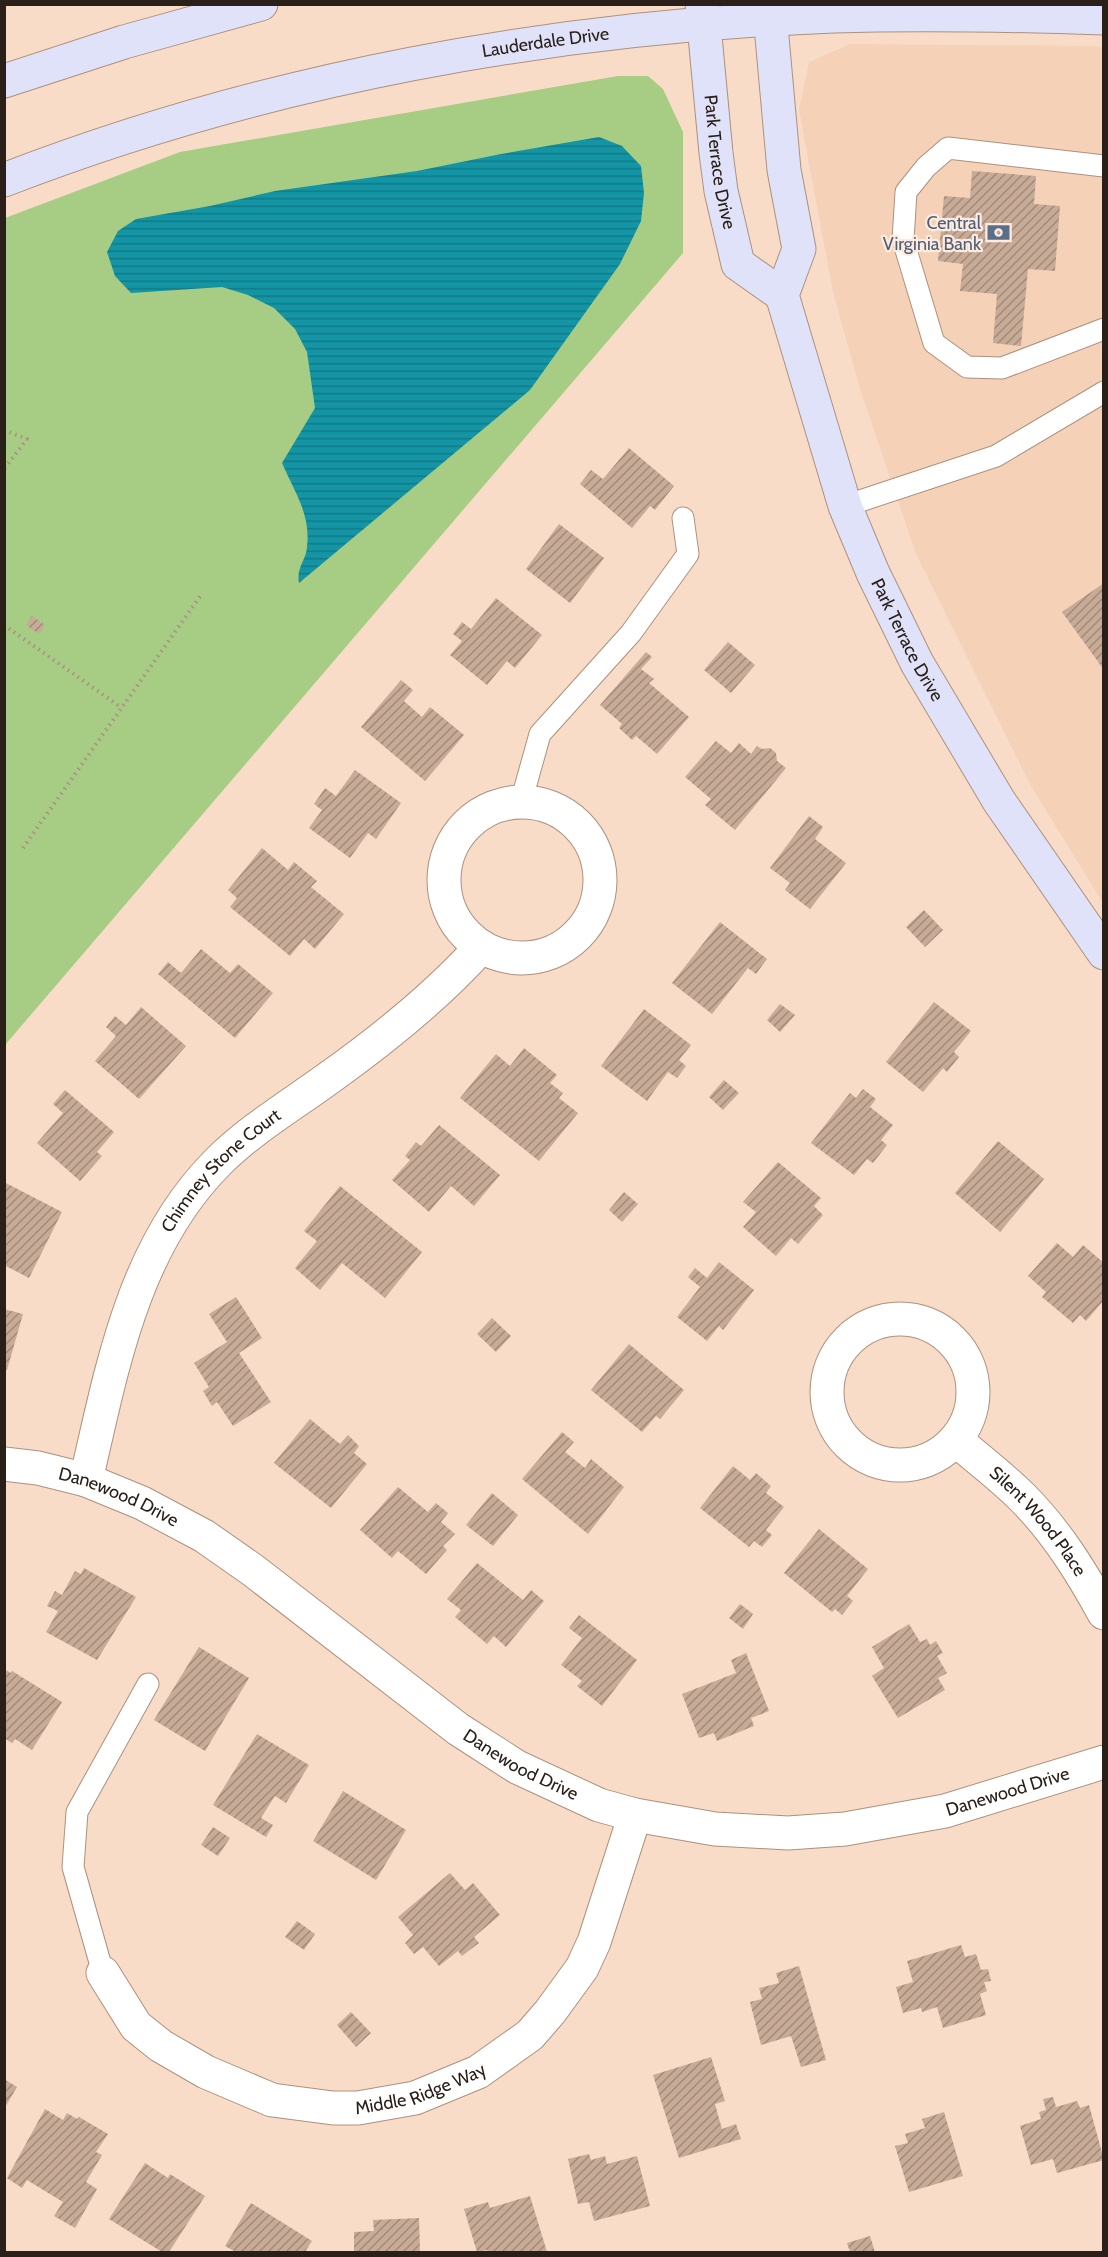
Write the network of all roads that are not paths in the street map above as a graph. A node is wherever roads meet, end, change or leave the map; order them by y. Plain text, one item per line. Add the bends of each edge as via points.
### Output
1 (261, 4) edge
2 (770, 12) edge
3 (703, 14) edge
4 (1104, 18) edge
5 (4, 81) edge
6 (1104, 166) edge
7 (4, 180) edge
8 (782, 295) junction
9 (1104, 328) edge
10 (1104, 392) edge
11 (844, 506) junction
12 (683, 518) dead end
13 (521, 802) junction
14 (481, 947) junction
15 (1104, 953) edge
16 (956, 1440) junction
17 (4, 1464) edge
18 (86, 1480) junction
19 (1104, 1613) edge
20 (148, 1684) dead end
21 (1104, 1762) edge
22 (635, 1815) junction
23 (103, 1973) joint

1 - 5 main road
2 - 3 main road, Lauderdale Drive
2 - 4 main road, Lauderdale Drive
2 - 8 main road via 784,170 799,249
3 - 7 main road, Lauderdale Drive via 312,85 165,124
3 - 8 main road, Park Terrace Drive via 721,191 738,264
6 - 9 lane via 948,148 906,192 903,240 934,343 967,367 1002,368
8 - 11 main road, Park Terrace Drive
10 - 11 lane via 996,456
11 - 15 main road, Park Terrace Drive via 923,673 999,801
12 - 13 lane via 688,554 631,633 540,734
13 - 14 street via 497,806 474,818 457,836 446,859 443,884 449,909 462,931
13 - 14 street via 546,806 568,818 586,837 597,861 599,887 593,913 578,935 557,950 532,958 505,957
14 - 18 street, Chimney Stone Court via 458,973 364,1053 244,1139 217,1163 181,1208 152,1253 131,1306
16 - 16 street via 973,1402 973,1381 955,1343 939,1329 920,1320 879,1320 844,1343 832,1361 827,1402 833,1423 860,1454 879,1463 921,1463
16 - 19 street, Silent Wood Place via 1022,1497 1058,1539
17 - 18 street, Danewood Drive
18 - 22 street, Danewood Drive via 142,1503 204,1536 458,1729 518,1767 599,1805
20 - 23 lane via 77,1812 73,1867
21 - 22 street, Danewood Drive via 945,1811 845,1829 788,1833 715,1829
22 - 23 street, Middle Ridge Way via 594,1942 582,1968 550,2013 530,2035 478,2072 415,2098 350,2108 272,2100 206,2072 161,2046 136,2026

